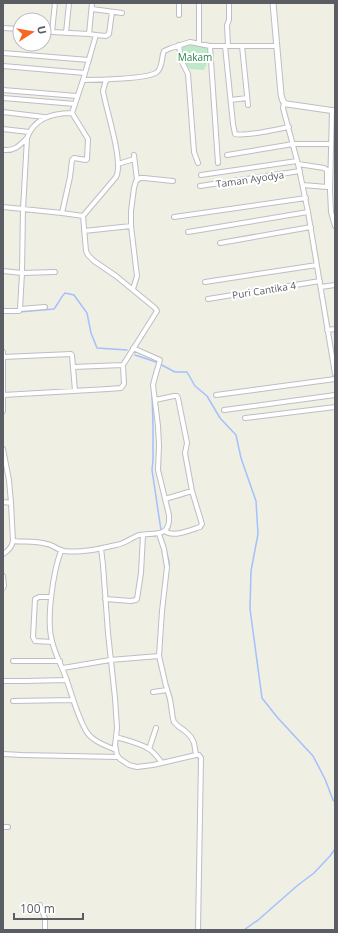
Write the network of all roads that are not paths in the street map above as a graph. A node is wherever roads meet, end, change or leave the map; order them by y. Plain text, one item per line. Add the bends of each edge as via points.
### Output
1 (55, 3) edge
2 (69, 3) edge
3 (92, 3) edge
4 (179, 3) edge
5 (199, 3) edge
6 (229, 3) edge
7 (273, 3) edge
8 (92, 9) junction
9 (112, 12) junction
10 (122, 13) dead end
11 (179, 15) dead end
12 (52, 32) joint
13 (66, 33) junction
14 (89, 34) junction
15 (96, 35) junction
16 (199, 44) junction
17 (179, 45) junction
18 (210, 46) junction
19 (226, 46) junction
20 (242, 46) junction
21 (276, 46) junction
22 (3, 53) edge
23 (89, 60) junction
24 (3, 66) edge
25 (85, 73) junction
26 (83, 80) junction
27 (105, 80) junction
28 (3, 90) edge
29 (77, 96) junction
30 (3, 98) edge
31 (247, 98) junction
32 (231, 100) junction
33 (284, 103) junction
34 (75, 104) junction
35 (248, 105) dead end
36 (334, 110) edge
37 (3, 112) edge
38 (72, 113) junction
39 (44, 117) junction
40 (289, 127) junction
41 (3, 129) edge
42 (29, 132) junction
43 (27, 138) junction
44 (293, 144) junction
45 (331, 144) junction
46 (3, 150) edge
47 (227, 155) dead end
48 (298, 162) junction
49 (198, 163) dead end
50 (218, 163) dead end
51 (118, 164) junction
52 (300, 171) junction
53 (201, 175) dead end
54 (137, 180) junction
55 (173, 181) dead end
56 (303, 185) junction
57 (200, 186) dead end
58 (306, 198) junction
59 (3, 207) edge
60 (23, 209) junction
61 (308, 212) junction
62 (66, 213) junction
63 (83, 216) junction
64 (174, 217) dead end
65 (131, 226) junction
66 (335, 226) edge
67 (311, 227) junction
68 (84, 231) junction
69 (188, 232) dead end
70 (220, 243) dead end
71 (317, 265) junction
72 (3, 272) edge
73 (55, 272) dead end
74 (22, 273) junction
75 (320, 281) junction
76 (205, 282) dead end
77 (335, 285) edge
78 (321, 287) junction
79 (133, 289) junction
80 (208, 299) dead end
81 (45, 307) dead end
82 (20, 309) junction
83 (3, 311) edge
84 (335, 329) edge
85 (328, 330) junction
86 (134, 348) junction
87 (3, 352) edge
88 (3, 357) edge
89 (123, 365) junction
90 (73, 367) junction
91 (335, 374) edge
92 (335, 379) edge
93 (75, 390) junction
94 (3, 395) edge
95 (216, 395) dead end
96 (335, 395) edge
97 (155, 400) junction
98 (335, 407) edge
99 (224, 410) dead end
100 (3, 411) edge
101 (245, 418) dead end
102 (3, 449) edge
103 (192, 491) junction
104 (165, 499) junction
105 (3, 502) edge
106 (11, 502) junction
107 (162, 532) junction
108 (143, 535) junction
109 (13, 541) junction
110 (101, 548) junction
111 (61, 551) junction
112 (3, 554) edge
113 (3, 576) edge
114 (3, 588) edge
115 (51, 597) junction
116 (105, 599) junction
117 (52, 642) junction
118 (159, 656) junction
119 (110, 660) junction
120 (13, 661) dead end
121 (60, 661) junction
122 (63, 668) junction
123 (67, 680) junction
124 (3, 681) edge
125 (167, 690) junction
126 (153, 692) dead end
127 (74, 700) junction
128 (13, 701) dead end
129 (156, 728) dead end
130 (116, 737) junction
131 (149, 749) junction
132 (116, 750) junction
133 (4, 754) edge
134 (197, 755) junction
135 (118, 757) junction
136 (162, 763) junction
137 (40, 905) dead end
138 (45, 930) edge
139 (198, 930) edge

1 - 12 street
2 - 13 street
3 - 8 street
4 - 11 street
5 - 16 street
6 - 19 street
7 - 21 street
8 - 9 street
8 - 14 street
9 - 10 street
9 - 15 street via 109,34
12 - 13 street
13 - 14 street
14 - 15 street
15 - 23 street
16 - 17 street via 190,42
16 - 18 street
17 - 27 street via 164,51 161,65 153,75
17 - 49 street via 181,60 188,74 194,152
18 - 19 street
18 - 50 street
19 - 20 street
19 - 32 street
20 - 21 street
20 - 31 street
21 - 33 street
22 - 23 street
23 - 25 street
24 - 25 street
25 - 26 street
26 - 27 street
26 - 29 street
27 - 51 street via 103,91
28 - 29 street
29 - 34 street
30 - 34 street
31 - 32 street
31 - 35 street
32 - 40 street via 235,134 243,135
33 - 36 street
33 - 40 street
34 - 38 street
36 - 45 street
37 - 39 street
38 - 39 street
38 - 62 street via 88,139 87,159 72,160
39 - 42 street via 35,123
40 - 44 street
41 - 42 street
42 - 43 street
43 - 46 street via 16,148
43 - 60 street
44 - 45 street
44 - 47 street
44 - 48 street
45 - 66 street via 331,212
48 - 52 street
48 - 53 street
48 - 56 street via 327,170 327,187
51 - 54 street via 134,157
51 - 63 street via 119,173
52 - 56 street
52 - 57 street, Taman Ayodya
54 - 55 street via 144,178
54 - 65 street
56 - 58 street
58 - 61 street
58 - 64 street
59 - 60 street
60 - 62 street
60 - 74 street
61 - 67 street
61 - 69 street
62 - 63 street
63 - 68 street
65 - 68 street
65 - 79 street via 137,276
67 - 70 street
67 - 71 street
68 - 79 street via 86,251 91,259
71 - 75 street
71 - 76 street
72 - 74 street
73 - 74 street
74 - 82 street
75 - 78 street
75 - 80 street, Puri Cantika 4
77 - 78 street
78 - 85 street
79 - 86 street via 157,311
81 - 82 street
82 - 83 street
84 - 85 street
85 - 91 street
86 - 89 street
86 - 97 street via 160,360 153,385
87 - 88 street
88 - 90 street via 69,353 72,355
88 - 94 street
89 - 90 street
89 - 93 street via 124,384 121,388
90 - 93 street
92 - 95 street
93 - 94 street
94 - 100 street
96 - 99 street
97 - 103 street via 176,396 178,398 187,443 185,453
97 - 104 street via 158,470
98 - 101 street
102 - 106 street
103 - 104 street
103 - 107 street via 202,524 200,527 175,534
104 - 107 street via 170,519
105 - 106 street
106 - 109 street
107 - 108 street
107 - 118 street via 167,567
108 - 110 street
108 - 116 street via 137,599
109 - 111 street via 48,544
109 - 112 street via 12,547
110 - 111 street
110 - 116 street
111 - 115 street
113 - 114 street
115 - 117 street
115 - 117 street via 36,599 33,637 34,641
116 - 119 street
117 - 121 street
118 - 119 street
118 - 125 street
119 - 122 street
119 - 130 street via 115,698
120 - 121 street
121 - 122 street
122 - 123 street
123 - 124 street
123 - 127 street
125 - 126 street
125 - 134 street via 174,722 191,737
127 - 128 street
127 - 132 street via 90,736
129 - 131 street
130 - 131 street
130 - 132 street
131 - 136 street
132 - 135 street
133 - 135 street
134 - 136 street
134 - 139 street via 201,758 202,766
135 - 136 street via 133,766
137 - 138 street

